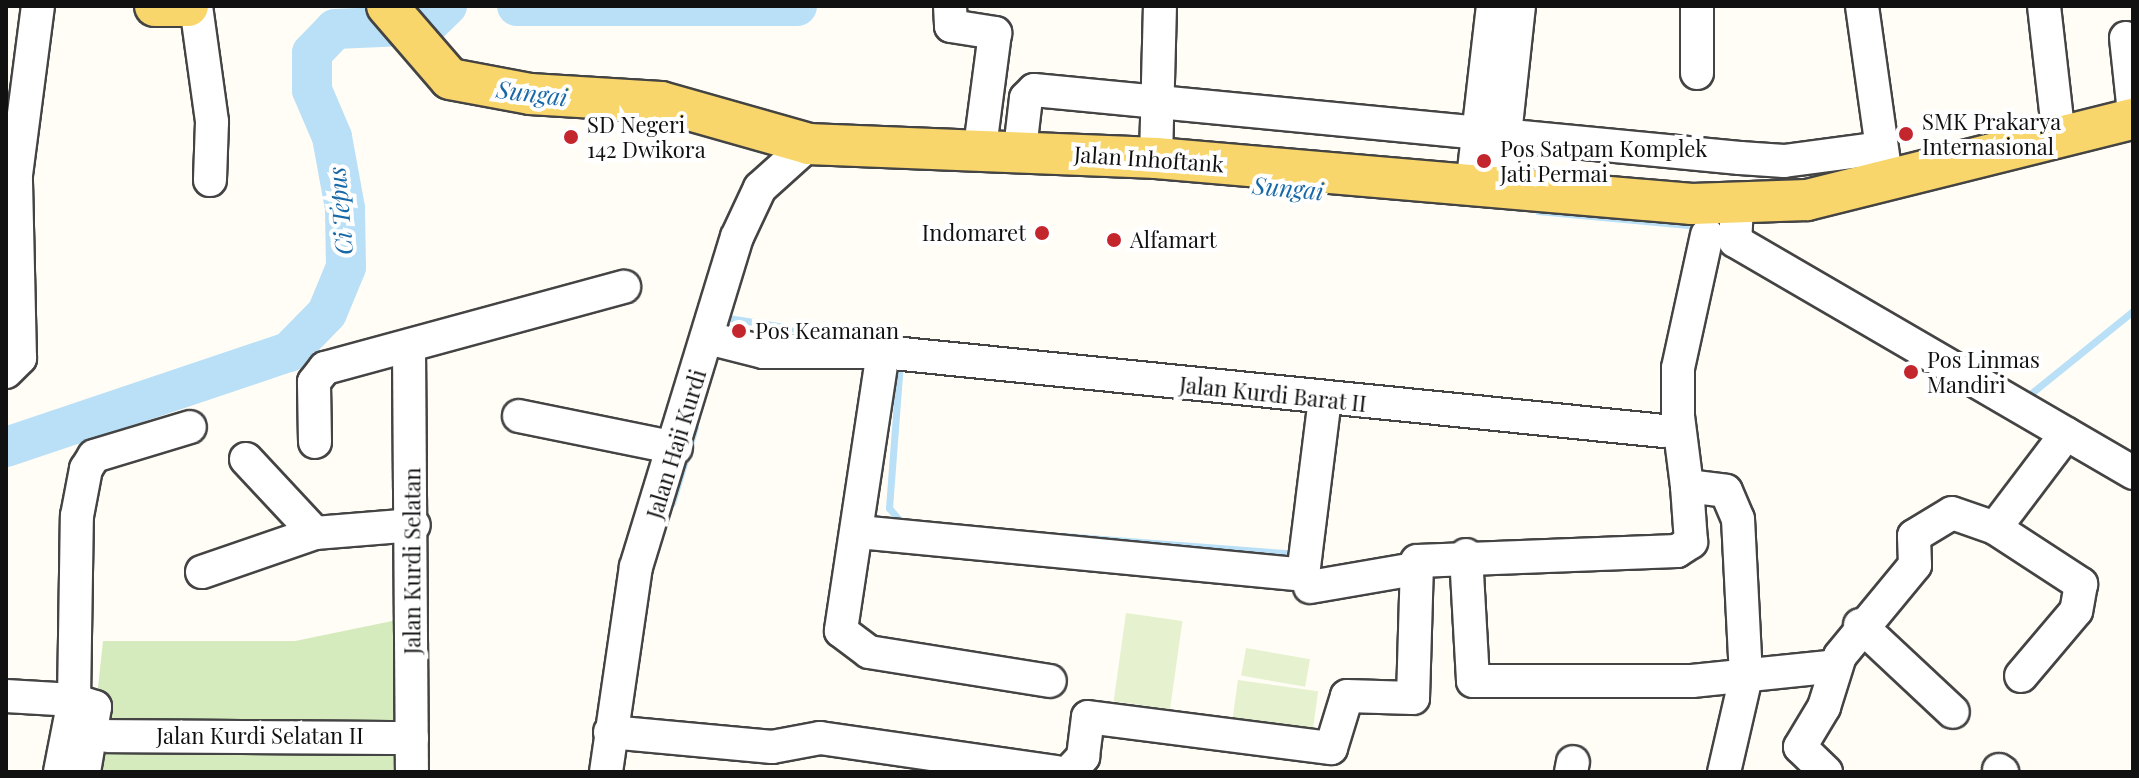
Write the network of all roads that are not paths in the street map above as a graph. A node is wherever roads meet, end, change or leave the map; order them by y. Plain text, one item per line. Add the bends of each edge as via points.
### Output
1 (38, 6) edge
2 (155, 6) edge
3 (188, 6) edge
4 (196, 6) edge
5 (950, 6) edge
6 (1160, 6) edge
7 (1493, 6) edge
8 (1519, 6) edge
9 (1697, 6) edge
10 (1862, 6) edge
11 (2044, 6) edge
12 (399, 20) edge
13 (2126, 38) dead end
14 (1697, 73) dead end
15 (2133, 104) edge
16 (1157, 105) junction
17 (2133, 119) edge
18 (12, 138) edge
19 (1490, 138) junction
20 (2059, 138) junction
21 (809, 144) junction
22 (980, 147) junction
23 (1020, 149) junction
24 (1156, 158) junction
25 (1884, 165) junction
26 (210, 180) dead end
27 (1486, 188) junction
28 (1737, 206) junction
29 (1707, 235) dead end
30 (14, 269) edge
31 (624, 287) dead end
32 (708, 338) junction
33 (409, 349) junction
34 (883, 352) junction
35 (6, 372) edge
36 (1325, 399) junction
37 (519, 416) dead end
38 (190, 427) dead end
39 (1664, 431) dead end
40 (2066, 434) junction
41 (315, 442) dead end
42 (676, 448) junction
43 (246, 459) dead end
44 (2133, 473) edge
45 (1687, 486) junction
46 (414, 525) junction
47 (1995, 528) junction
48 (859, 532) junction
49 (315, 533) junction
50 (1466, 555) junction
51 (1414, 569) junction
52 (202, 572) dead end
53 (1310, 587) dead end
54 (1860, 625) junction
55 (1471, 657) junction
56 (1419, 660) junction
57 (1836, 666) junction
58 (2021, 676) dead end
59 (1746, 677) junction
60 (1050, 681) dead end
61 (6, 696) edge
62 (74, 700) junction
63 (1953, 712) dead end
64 (615, 732) junction
65 (108, 736) dead end
66 (412, 738) junction
67 (60, 772) edge
68 (84, 772) edge
69 (412, 772) edge
70 (606, 772) edge
71 (1057, 772) edge
72 (1069, 772) edge
73 (1724, 772) edge
74 (1826, 772) edge

1 - 18 street
2 - 3 main road
4 - 26 street via 212,122
5 - 22 street via 951,26 995,33
6 - 16 street
7 - 19 street
8 - 19 street
9 - 14 street
10 - 25 street
11 - 20 street
12 - 21 main road, Jalan Inhoftank via 450,79 480,88 661,102
13 - 15 street
16 - 19 street
16 - 23 street via 1034,90 1026,98
16 - 24 street
17 - 20 main road, Jalan Inhoftank
18 - 30 street
19 - 25 street
19 - 27 street
20 - 25 main road, Jalan Inhoftank
21 - 22 main road, Jalan Inhoftank
21 - 32 street, Jalan Haji Kurdi via 760,188
22 - 23 main road, Jalan Inhoftank
23 - 24 main road, Jalan Inhoftank
24 - 27 main road, Jalan Inhoftank
25 - 28 main road, Jalan Inhoftank
27 - 28 main road, Jalan Inhoftank
28 - 40 street via 1735,241
29 - 45 street via 1678,368
30 - 35 street via 20,358
31 - 33 street
32 - 34 street, Jalan Kurdi Barat II via 763,352
32 - 42 street, Jalan Haji Kurdi
33 - 41 street via 318,372
33 - 46 street, Jalan Kurdi Selatan
34 - 36 street, Jalan Kurdi Barat II
34 - 48 street
36 - 39 street, Jalan Kurdi Barat II
36 - 48 street via 1309,563 1299,576
37 - 42 street
38 - 62 street via 94,456 86,469 77,516
40 - 44 street
40 - 47 street
42 - 64 street, Jalan Haji Kurdi via 636,567
43 - 49 street
45 - 50 street via 1691,542 1677,551
45 - 59 street via 1726,491 1735,505
46 - 49 street
46 - 66 street, Jalan Kurdi Selatan
47 - 54 street via 1952,513 1916,535 1914,567
47 - 58 street via 2081,584 2076,611
48 - 60 street via 841,631 851,646
49 - 52 street
50 - 51 street via 1425,558
50 - 55 street
51 - 53 street
51 - 56 street
54 - 57 street
54 - 63 street
55 - 56 street
55 - 59 street via 1473,681
56 - 72 street via 1410,700 1343,699 1328,749 1088,717 1083,757
57 - 59 street
57 - 74 street via 1799,751
59 - 73 street
61 - 62 street
62 - 67 street
62 - 68 street via 95,707
64 - 70 street, Jalan Haji Kurdi
64 - 71 street via 772,747 820,738
65 - 66 street, Jalan Kurdi Selatan II
66 - 69 street, Jalan Kurdi Selatan

